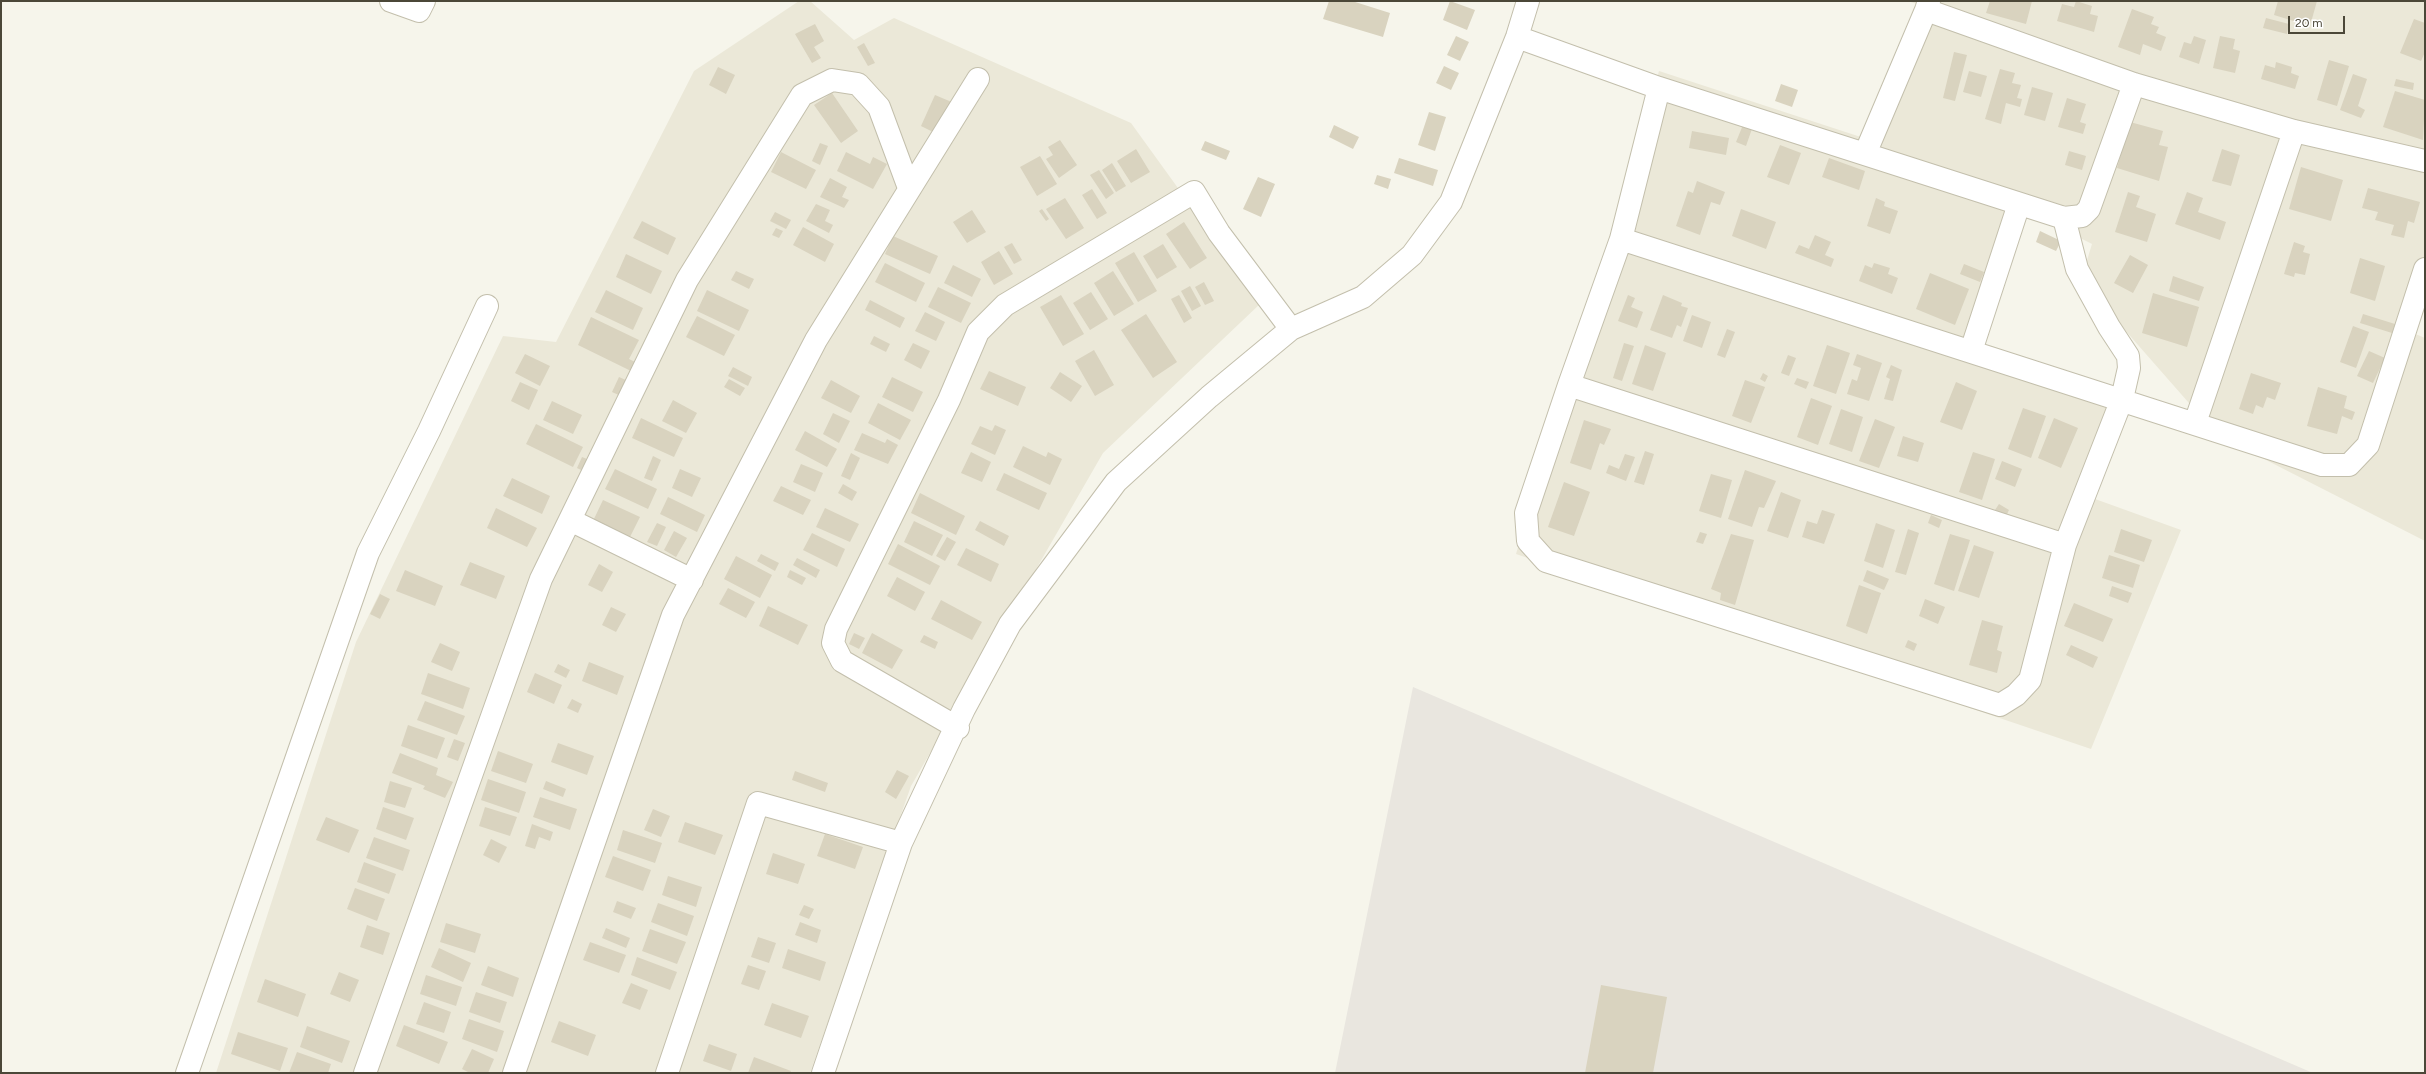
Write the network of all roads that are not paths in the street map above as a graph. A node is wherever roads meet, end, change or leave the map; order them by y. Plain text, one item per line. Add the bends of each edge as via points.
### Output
1 (391, 1) edge
2 (424, 1) edge
3 (1528, 1) edge
4 (1928, 5) edge
5 (1517, 37) junction
6 (978, 80) dead end
7 (2134, 84) junction
8 (1659, 88) junction
9 (2294, 131) junction
10 (1865, 154) junction
11 (2425, 161) edge
12 (909, 188) junction
13 (2020, 204) junction
14 (2064, 218) junction
15 (1621, 240) junction
16 (2425, 269) edge
17 (487, 306) dead end
18 (1291, 329) junction
19 (1971, 352) junction
20 (1569, 385) junction
21 (2122, 399) junction
22 (2195, 422) junction
23 (570, 520) junction
24 (2065, 545) junction
25 (692, 580) junction
26 (958, 728) junction
27 (901, 843) junction
28 (187, 1073) edge
29 (366, 1073) edge
30 (514, 1073) edge
31 (667, 1073) edge
32 (824, 1073) edge

1 - 2 street via 418,11
3 - 5 street
4 - 7 street
4 - 10 street
5 - 8 street
5 - 18 street via 1451,202 1412,254 1363,297
6 - 12 street
7 - 9 street
7 - 14 street via 2088,209 2082,216
8 - 10 street
8 - 15 street
9 - 11 street
9 - 22 street
10 - 13 street
12 - 23 street via 879,107 858,84 832,80 802,95 687,280
12 - 25 street via 816,340
13 - 14 street
13 - 19 street
14 - 21 street via 2077,269 2128,356
15 - 19 street
15 - 20 street
16 - 22 street via 2368,445 2348,465 2322,465
17 - 28 street via 429,431 368,553
18 - 26 street via 1209,397 1116,482 1010,624 964,709
18 - 26 street via 1219,233 1194,192 1005,305 978,332 949,400 836,628 833,642 842,661
19 - 21 street
20 - 24 street
20 - 24 street via 1526,513 1528,541 1546,561 2000,704 2016,695 2030,680
21 - 22 street
21 - 24 street
23 - 25 street
23 - 29 street via 541,579
25 - 30 street via 673,615
26 - 27 street
27 - 31 street via 758,803
27 - 32 street

